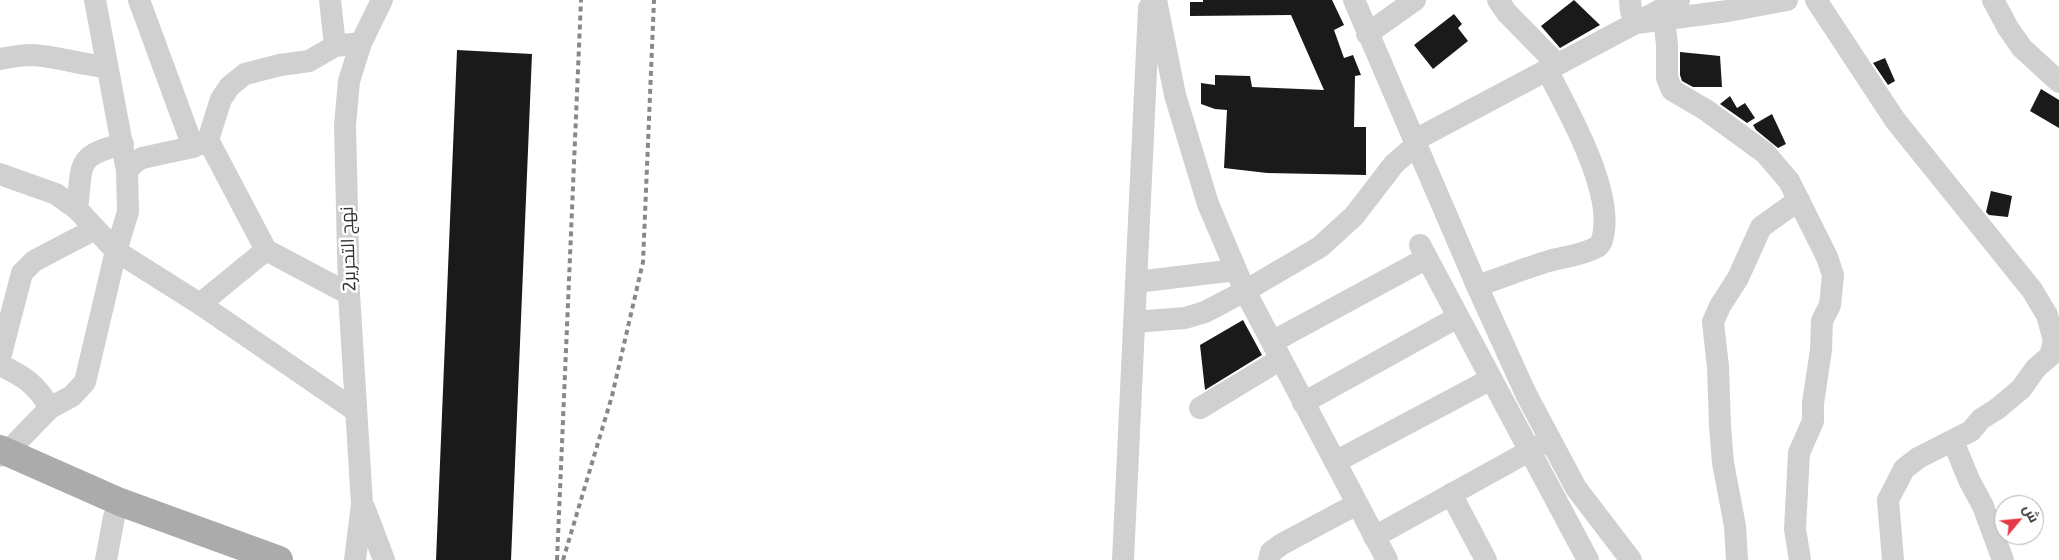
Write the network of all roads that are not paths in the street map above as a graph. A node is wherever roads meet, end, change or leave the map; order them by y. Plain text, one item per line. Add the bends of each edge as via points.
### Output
1 (95, 0) edge
2 (139, 0) edge
3 (330, 0) edge
4 (382, 0) edge
5 (1149, 0) edge
6 (1156, 0) edge
7 (1354, 0) edge
8 (1415, 0) edge
9 (1498, 0) edge
10 (1630, 0) edge
11 (1679, 0) edge
12 (1787, 0) edge
13 (1816, 0) edge
14 (1994, 0) edge
15 (1664, 20) junction
16 (1636, 23) junction
17 (1367, 34) junction
18 (361, 43) junction
19 (335, 46) junction
20 (0, 59) edge
21 (107, 66) junction
22 (1552, 67) junction
23 (2059, 82) edge
24 (1416, 142) junction
25 (123, 144) junction
26 (201, 144) junction
27 (127, 171) junction
28 (0, 174) edge
29 (1800, 200) junction
30 (77, 209) junction
31 (95, 229) junction
32 (266, 250) junction
33 (116, 251) junction
34 (1236, 270) junction
35 (1136, 282) junction
36 (1477, 286) junction
37 (1245, 291) junction
38 (349, 294) junction
39 (200, 304) junction
40 (1458, 317) junction
41 (1134, 322) junction
42 (1276, 350) junction
43 (2055, 351) edge
44 (0, 358) edge
45 (0, 365) edge
46 (1491, 379) junction
47 (1304, 403) junction
48 (50, 408) junction
49 (1200, 408) dead end
50 (356, 411) junction
51 (1550, 440) junction
52 (1953, 441) junction
53 (1529, 451) junction
54 (2, 456) edge
55 (1335, 462) junction
56 (1451, 494) junction
57 (362, 504) junction
58 (1356, 504) junction
59 (117, 510) junction
60 (1374, 537) junction
61 (238, 555) edge
62 (106, 560) edge
63 (279, 560) edge
64 (355, 560) edge
65 (384, 560) edge
66 (1123, 560) edge
67 (1269, 560) edge
68 (1387, 560) edge
69 (1486, 560) edge
70 (1588, 560) edge
71 (1631, 560) edge
72 (1737, 560) edge
73 (1800, 560) edge
74 (1893, 560) edge
75 (2003, 560) edge

1 - 21 street
2 - 26 street
3 - 19 street
4 - 18 street, نهج التحرير2
5 - 35 street
6 - 34 street via 1175,95 1208,204
7 - 17 street
8 - 17 street
9 - 22 street
10 - 16 street
11 - 16 street
12 - 15 street
13 - 43 street via 1895,120 2032,290 2047,315
14 - 23 street via 2022,48
15 - 16 street
15 - 29 street via 1667,78 1672,90 1706,110 1765,153 1789,181
16 - 22 street
17 - 24 street
18 - 19 street
18 - 38 street, نهج التحرير2 via 349,82 345,125
19 - 26 street via 309,61 245,74 230,86 221,99
20 - 21 street via 48,56 85,65
21 - 25 street
22 - 24 street
22 - 36 street via 1604,202 1602,242 1597,247
24 - 36 street
24 - 37 street via 1394,164 1354,216 1325,242
25 - 27 street
25 - 30 street via 87,158 83,164
26 - 27 street via 142,158
26 - 32 street
27 - 33 street via 128,212
28 - 30 street via 56,194
29 - 72 street via 1761,227 1713,322 1723,463 1735,526
29 - 73 street via 1833,275 1830,305 1822,321 1813,421 1799,453 1795,529
30 - 31 street
31 - 33 street
31 - 44 street via 34,261 22,273
32 - 38 street
32 - 39 street
33 - 39 street
33 - 48 street via 85,382 72,396
34 - 35 street
34 - 37 street
35 - 41 street
36 - 51 street
37 - 41 street via 1205,312 1185,318
37 - 42 street
38 - 50 street, نهج التحرير2
39 - 50 street
40 - 42 street via 1423,251
40 - 46 street
40 - 47 street
41 - 66 street
42 - 47 street
42 - 49 street
43 - 52 street via 2036,368 2020,390
45 - 48 street via 20,374 39,390
46 - 53 street
46 - 55 street
47 - 55 street
48 - 54 street
50 - 57 street, نهج التحرير2
51 - 53 street
51 - 71 street via 1576,488
52 - 74 street via 1918,458 1904,469 1896,483 1888,500
52 - 75 street
53 - 56 street
53 - 70 street
54 - 59 main road
55 - 58 street
56 - 60 street
56 - 69 street
57 - 64 street, نهج التحرير2
57 - 65 street, نهج التحرير2
58 - 60 street
58 - 67 street via 1282,544 1271,552
59 - 61 main road
59 - 62 street
60 - 68 street
61 - 63 main road

